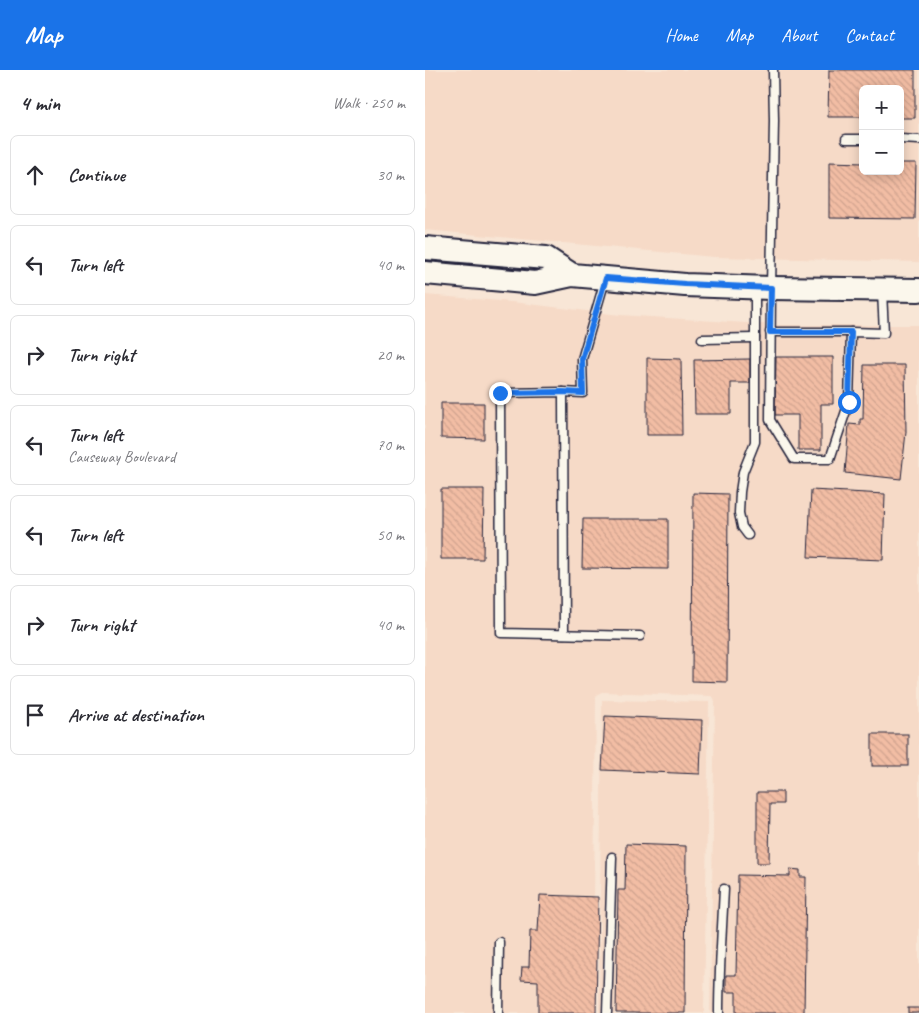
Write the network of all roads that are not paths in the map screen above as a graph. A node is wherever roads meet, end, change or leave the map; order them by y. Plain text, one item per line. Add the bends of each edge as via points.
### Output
1 (773, 70) edge
2 (846, 139) dead end
3 (859, 139) edge
4 (904, 139) edge
5 (919, 140) edge
6 (425, 248) edge
7 (425, 273) edge
8 (572, 276) junction
9 (606, 278) junction
10 (763, 288) junction
11 (882, 290) junction
12 (919, 290) edge
13 (770, 332) junction
14 (851, 332) junction
15 (755, 338) junction
16 (702, 339) dead end
17 (563, 392) junction
18 (748, 535) dead end
19 (564, 634) junction
20 (640, 636) dead end
21 (612, 857) dead end
22 (724, 889) dead end
23 (499, 942) dead end
24 (498, 1013) edge
25 (607, 1013) edge
26 (719, 1013) edge

1 - 10 lane via 775,121
2 - 3 lane
4 - 5 lane
6 - 8 main road via 545,258
7 - 8 main road via 535,283
8 - 9 main road
9 - 10 main road
9 - 17 lane via 582,359 583,393
10 - 11 main road
10 - 13 lane
10 - 15 lane
11 - 12 main road
11 - 14 lane via 883,333
13 - 14 lane
13 - 14 lane via 770,420 794,460 830,459 849,402
15 - 16 lane
15 - 18 lane via 755,442 739,492 739,513 742,527
17 - 19 lane
17 - 19 lane via 500,393 500,403 501,633
19 - 20 lane
21 - 25 lane
22 - 26 lane
23 - 24 lane

